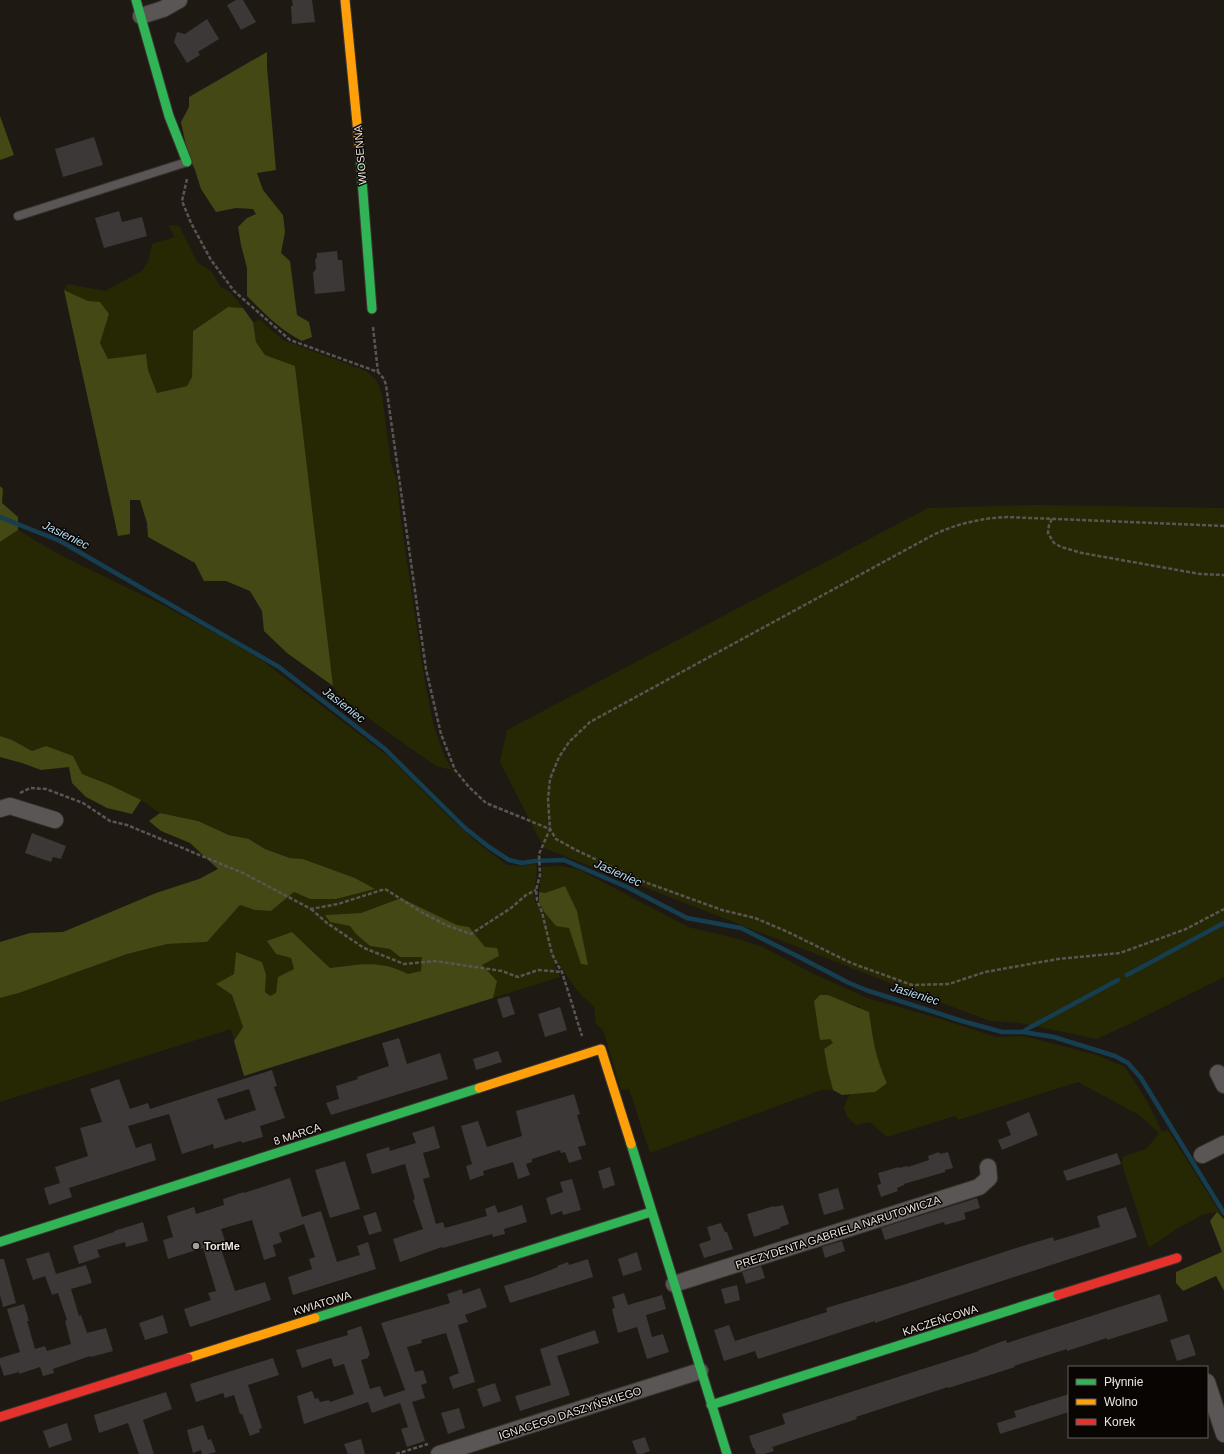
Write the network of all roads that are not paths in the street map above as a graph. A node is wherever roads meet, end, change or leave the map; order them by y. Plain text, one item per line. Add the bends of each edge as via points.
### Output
1 (136, 0) edge
2 (179, 0) edge
3 (345, 0) edge
4 (142, 16) junction
5 (187, 162) joint
6 (18, 216) dead end
7 (372, 309) road end
8 (5, 807) edge
9 (55, 820) dead end
10 (1224, 1144) edge
11 (1202, 1155) dead end
12 (988, 1167) dead end
13 (651, 1212) junction
14 (0, 1242) edge
15 (1177, 1258) dead end
16 (674, 1284) junction
17 (700, 1371) junction
18 (1208, 1385) edge
19 (710, 1405) junction
20 (0, 1417) edge
21 (1224, 1434) edge
22 (439, 1454) edge
23 (726, 1454) edge

1 - 4 street
2 - 4 street
3 - 7 street, WIOSENNA
4 - 5 street via 169,116
5 - 6 lane
8 - 9 street
10 - 11 street
12 - 16 street, PREZYDENTA GABRIELA NARUTOWICZA via 989,1178 979,1187
13 - 14 street, 8 MARCA via 601,1049
13 - 16 street
13 - 20 street, KWIATOWA
15 - 19 street, KACZEŃCOWA
16 - 17 street
17 - 19 street
17 - 22 street, IGNACEGO DASZYŃSKIEGO
18 - 21 street
19 - 23 street

